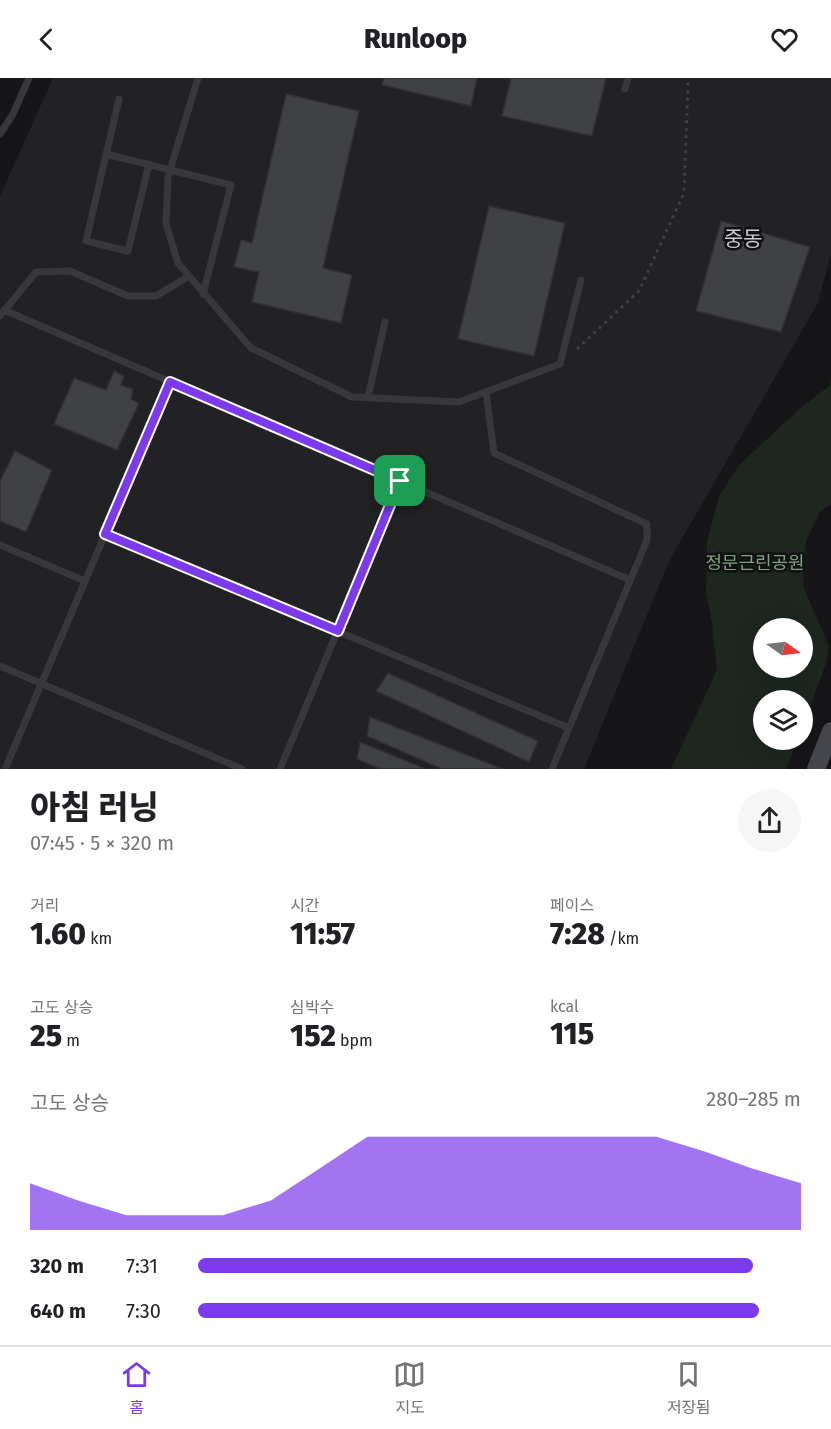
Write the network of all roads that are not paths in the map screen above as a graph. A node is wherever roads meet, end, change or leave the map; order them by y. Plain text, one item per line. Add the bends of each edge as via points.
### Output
1 (29, 78) edge
2 (198, 78) edge
3 (628, 78) edge
4 (625, 89) dead end
5 (119, 99) dead end
6 (0, 134) edge
7 (106, 154) junction
8 (149, 164) junction
9 (170, 170) junction
10 (189, 276) junction
11 (580, 280) dead end
12 (203, 294) junction
13 (2, 313) edge
14 (385, 322) dead end
15 (170, 382) junction
16 (486, 392) junction
17 (368, 398) junction
18 (400, 481) junction
19 (105, 534) junction
20 (0, 545) edge
21 (630, 580) junction
22 (85, 581) junction
23 (338, 631) junction
24 (0, 666) edge
25 (42, 684) junction
26 (569, 728) junction
27 (831, 731) edge
28 (5, 769) edge
29 (242, 769) edge
30 (280, 769) edge
31 (552, 769) edge
32 (816, 769) edge

1 - 6 lane
2 - 9 lane
3 - 4 lane
5 - 7 lane
7 - 8 lane
7 - 8 lane via 86,241 128,251
8 - 9 lane
9 - 10 lane via 166,224 178,263
9 - 12 lane via 231,185
10 - 12 lane
10 - 13 lane via 156,296 128,296 70,271 36,272
11 - 16 lane via 560,364
12 - 17 lane via 250,348 352,397
13 - 15 lane
14 - 17 lane
15 - 18 lane
15 - 19 lane
16 - 17 lane via 459,402
16 - 21 lane via 494,453 647,524 646,540
18 - 21 lane
18 - 23 lane
19 - 22 lane
19 - 23 lane
20 - 22 lane
21 - 26 lane
22 - 25 lane
23 - 26 lane
23 - 30 lane
24 - 25 lane
25 - 28 lane
25 - 29 lane
26 - 31 lane
27 - 32 street

